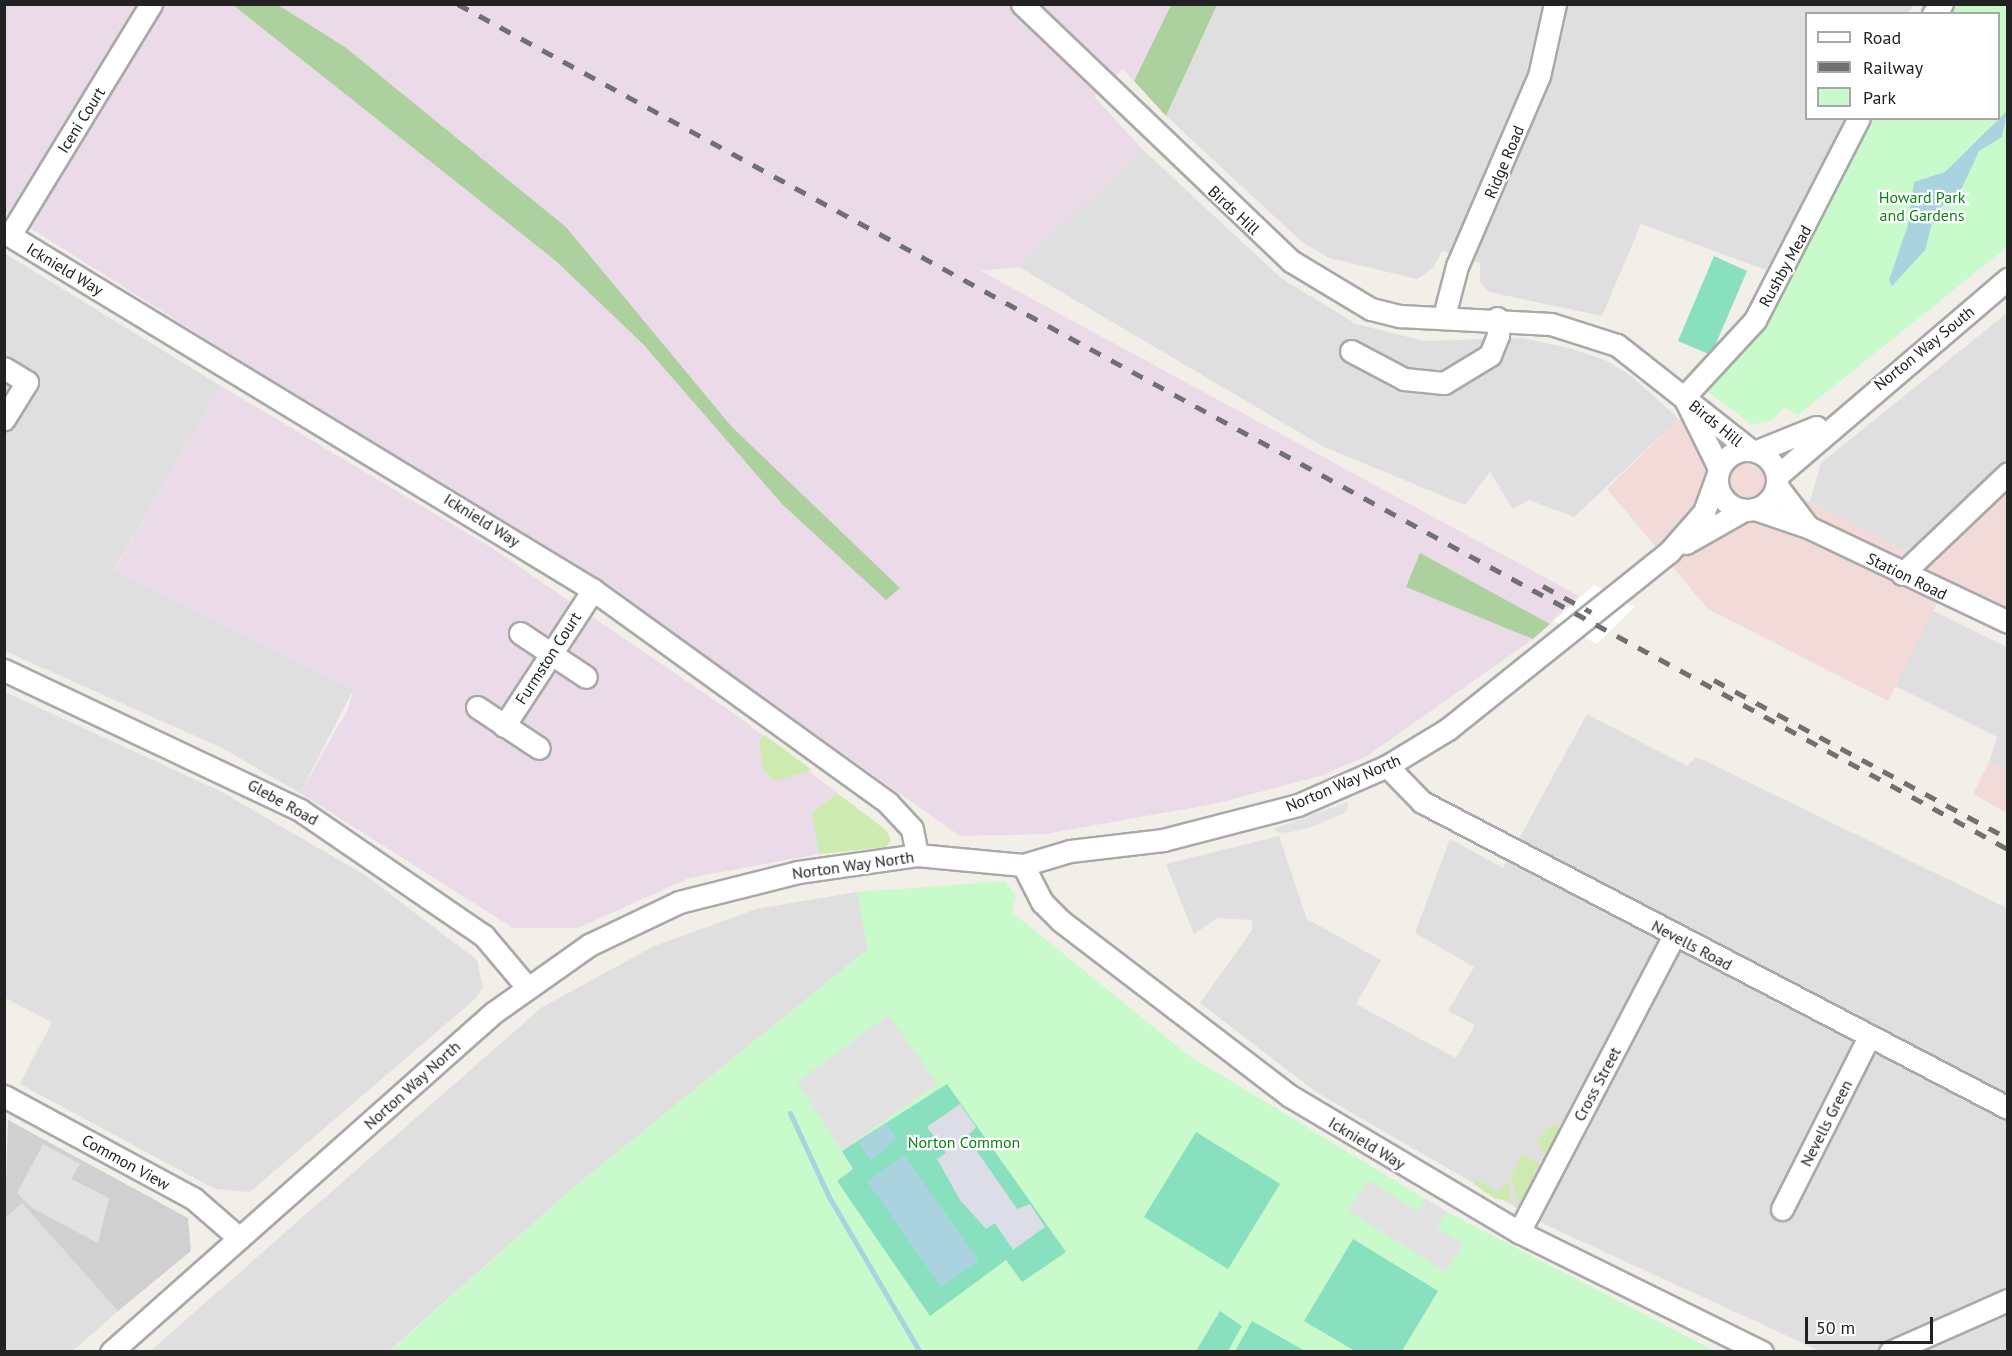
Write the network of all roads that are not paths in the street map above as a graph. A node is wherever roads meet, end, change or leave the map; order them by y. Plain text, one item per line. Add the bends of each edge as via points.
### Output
1 (152, 4) edge
2 (1022, 4) edge
3 (1555, 4) edge
4 (1858, 120) edge
5 (7, 233) edge
6 (2007, 279) edge
7 (1444, 316) junction
8 (1497, 318) junction
9 (1351, 351) dead end
10 (4, 368) edge
11 (1684, 397) junction
12 (1841, 416) junction
13 (4, 419) edge
14 (1753, 450) junction
15 (2007, 472) edge
16 (1718, 474) junction
17 (1777, 481) junction
18 (1749, 510) junction
19 (1808, 527) junction
20 (1670, 552) junction
21 (1902, 574) junction
22 (593, 590) junction
23 (2007, 621) edge
24 (520, 633) dead end
25 (551, 654) junction
26 (4, 670) edge
27 (586, 677) dead end
28 (477, 707) dead end
29 (504, 726) junction
30 (538, 748) dead end
31 (1387, 766) junction
32 (917, 855) junction
33 (1023, 865) junction
34 (1674, 936) junction
35 (527, 987) junction
36 (1869, 1037) junction
37 (4, 1096) edge
38 (2007, 1108) edge
39 (1782, 1209) dead end
40 (1519, 1232) junction
41 (239, 1238) junction
42 (2007, 1300) edge
43 (111, 1352) edge
44 (1762, 1352) edge
45 (1890, 1352) edge

1 - 5 street, Iceni Court
2 - 7 street, Birds Hill via 1291,261 1371,309 1400,316
3 - 7 street, Ridge Road via 1535,86 1457,267
4 - 11 street, Rushby Mead via 1755,320
5 - 22 street, Icknield Way
6 - 12 street, Norton Way South
7 - 8 street, Birds Hill
8 - 9 street via 1498,335 1490,355 1444,383 1404,380
8 - 11 street, Birds Hill via 1551,324 1617,345
10 - 13 street via 27,382
11 - 14 street, Birds Hill
11 - 16 street, Birds Hill
12 - 14 street, Norton Way South
12 - 17 street, Norton Way South
14 - 16 street via 1731,454
14 - 17 street
15 - 21 street
16 - 18 street via 1724,500
16 - 20 street, Norton Way North via 1704,512
17 - 18 street
17 - 19 street, Station Road
18 - 19 street, Station Road
18 - 20 street, Norton Way North
19 - 21 street, Station Road
20 - 31 street, Norton Way North via 1448,729
21 - 23 street, Station Road
22 - 25 street, Furmston Court
22 - 32 street, Icknield Way via 888,803 912,830
24 - 25 street
25 - 27 street
25 - 29 street, Furmston Court
26 - 35 street, Glebe Road via 300,810 484,936
28 - 29 street
29 - 30 street
31 - 33 street, Norton Way North via 1252,820 1163,840 1070,851
31 - 34 street, Nevells Road via 1422,802
32 - 33 street, Norton Way North
32 - 35 street, Norton Way North via 798,872 679,902 589,945
33 - 40 street, Icknield Way via 1042,902 1060,921 1264,1078
34 - 36 street, Nevells Road
34 - 40 street, Cross Street
35 - 41 street, Norton Way North
36 - 38 street, Nevells Road
36 - 39 street, Nevells Green
37 - 41 street, Common View via 193,1198
40 - 44 street, Icknield Way
41 - 43 street, Norton Way North
42 - 45 street

